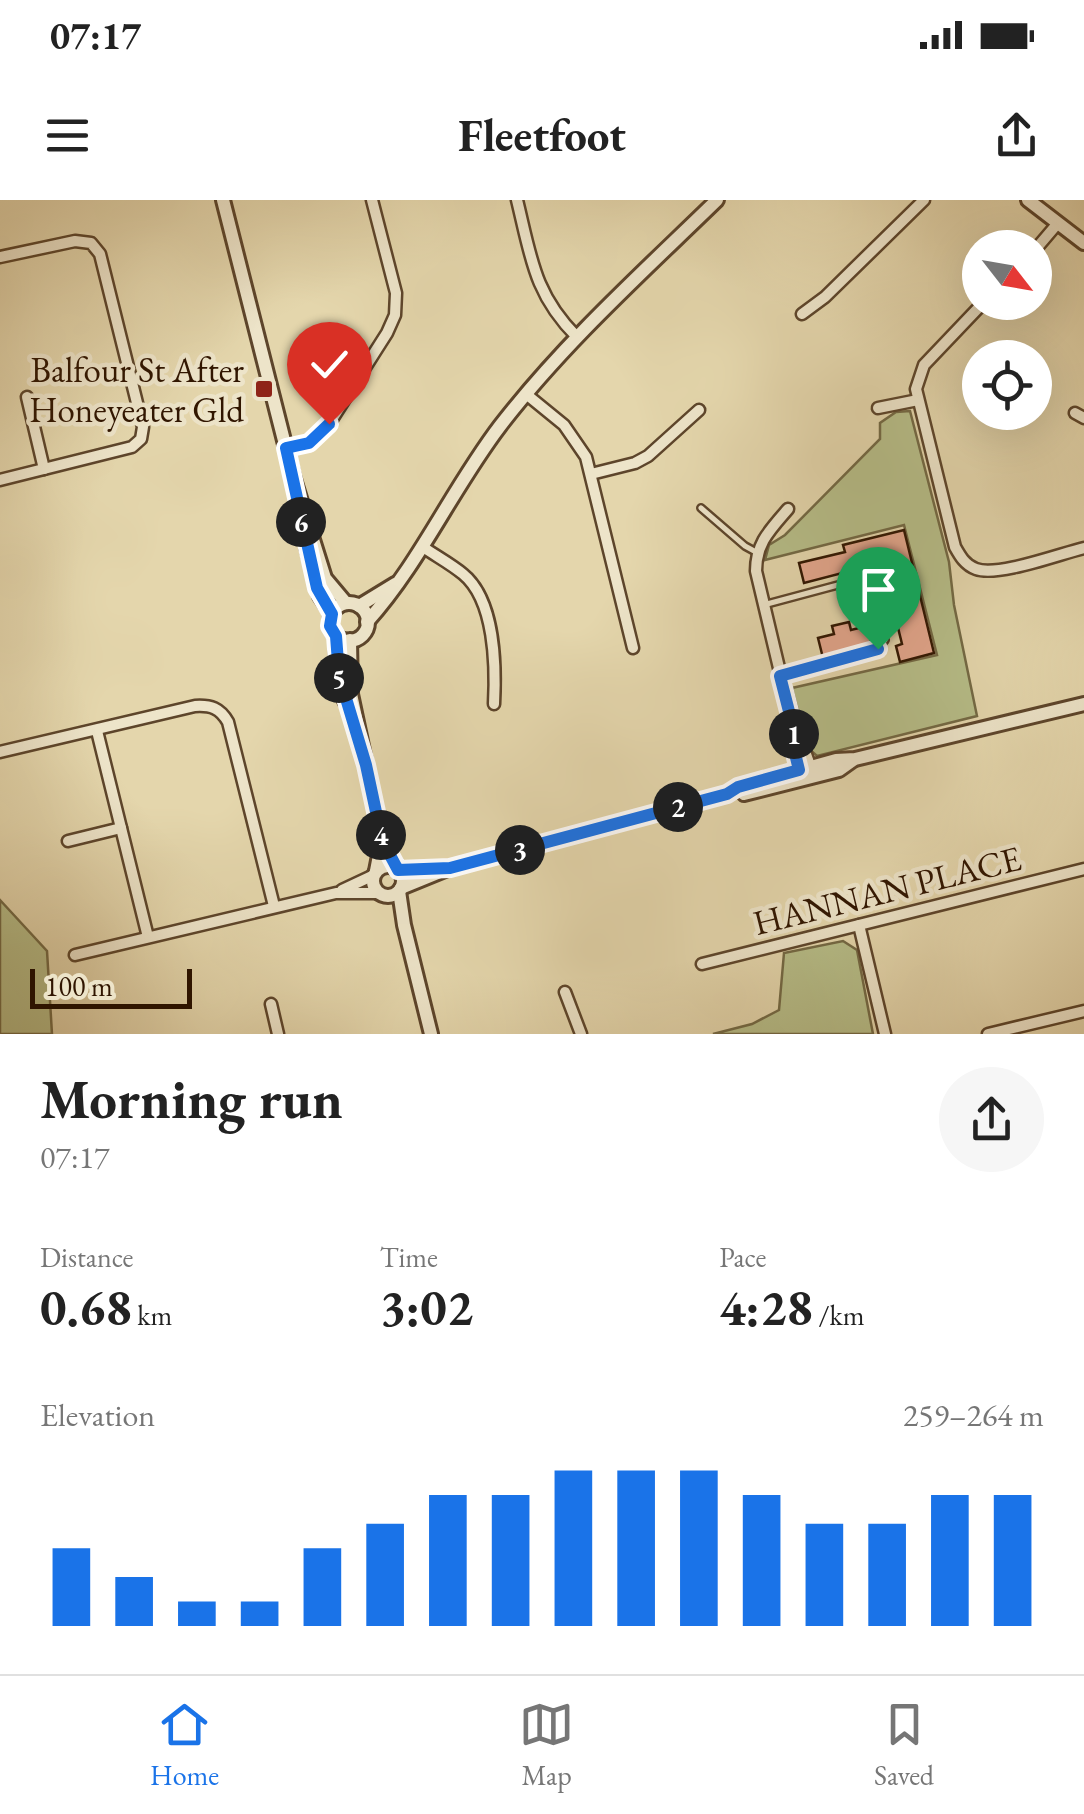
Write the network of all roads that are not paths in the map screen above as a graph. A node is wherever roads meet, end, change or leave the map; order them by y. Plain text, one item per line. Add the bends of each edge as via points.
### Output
1 (224, 200) edge
2 (372, 200) edge
3 (517, 200) edge
4 (717, 200) edge
5 (924, 200) edge
6 (1028, 200) edge
7 (1058, 223) junction
8 (1052, 230) edge
9 (1084, 242) edge
10 (0, 256) edge
11 (802, 314) dead end
12 (967, 320) edge
13 (578, 337) junction
14 (526, 394) junction
15 (27, 397) dead end
16 (918, 400) junction
17 (878, 408) dead end
18 (698, 410) dead end
19 (286, 448) junction
20 (44, 469) junction
21 (591, 474) junction
22 (293, 476) junction
23 (0, 480) edge
24 (701, 508) dead end
25 (788, 509) dead end
26 (422, 547) junction
27 (1084, 548) edge
28 (756, 552) junction
29 (398, 583) junction
30 (352, 604) junction
31 (764, 605) junction
32 (332, 614) junction
33 (368, 622) junction
34 (343, 638) junction
35 (633, 648) dead end
36 (780, 676) junction
37 (494, 704) dead end
38 (1084, 704) edge
39 (96, 731) junction
40 (0, 752) edge
41 (806, 773) junction
42 (122, 828) junction
43 (382, 840) junction
44 (68, 842) dead end
45 (450, 868) junction
46 (397, 869) junction
47 (1084, 869) edge
48 (375, 873) junction
49 (400, 890) junction
50 (336, 893) junction
51 (381, 894) junction
52 (274, 906) junction
53 (859, 924) junction
54 (404, 925) junction
55 (148, 937) junction
56 (75, 956) dead end
57 (702, 964) dead end
58 (564, 992) dead end
59 (271, 1004) dead end
60 (1084, 1011) edge
61 (278, 1034) edge
62 (431, 1034) edge
63 (582, 1034) edge
64 (885, 1034) edge
65 (988, 1034) edge

1 - 19 street
2 - 19 street via 396,293 394,315 329,424 309,443
3 - 13 street via 540,288
4 - 13 street
5 - 11 street
6 - 7 street
7 - 8 street
7 - 9 street
10 - 20 street via 91,243 100,254 142,427 132,447
12 - 16 street via 924,364
13 - 14 street
14 - 21 street via 578,442
14 - 26 street
15 - 20 street
16 - 17 street
16 - 27 street via 962,560 976,570 994,570
18 - 21 street via 648,456
19 - 22 street
20 - 23 street
21 - 35 street
22 - 30 street via 325,578
22 - 32 street via 317,588
24 - 28 lane
25 - 28 street
26 - 29 street
26 - 37 street via 476,588 496,666
28 - 31 street
29 - 30 street
29 - 33 street
30 - 32 street
30 - 33 street
31 - 36 street
31 - 36 lane via 864,578 874,584 884,640 878,649
32 - 34 street via 330,626
33 - 34 street via 364,633
34 - 43 street
36 - 41 street via 793,745
38 - 41 street via 836,760
39 - 40 street
39 - 42 street
39 - 52 street via 195,706 224,714
41 - 45 street
42 - 44 street
42 - 55 street
43 - 46 street
43 - 48 street
45 - 46 street
45 - 49 street
46 - 48 street
46 - 49 street
47 - 53 street, HANNAN PLACE
48 - 50 street
48 - 51 street via 373,885
49 - 51 street
49 - 54 street
50 - 51 street
50 - 52 street
51 - 54 street
52 - 55 street
53 - 57 street, HANNAN PLACE
53 - 64 street
54 - 62 street
55 - 56 street
58 - 63 street
59 - 61 street
60 - 65 street

